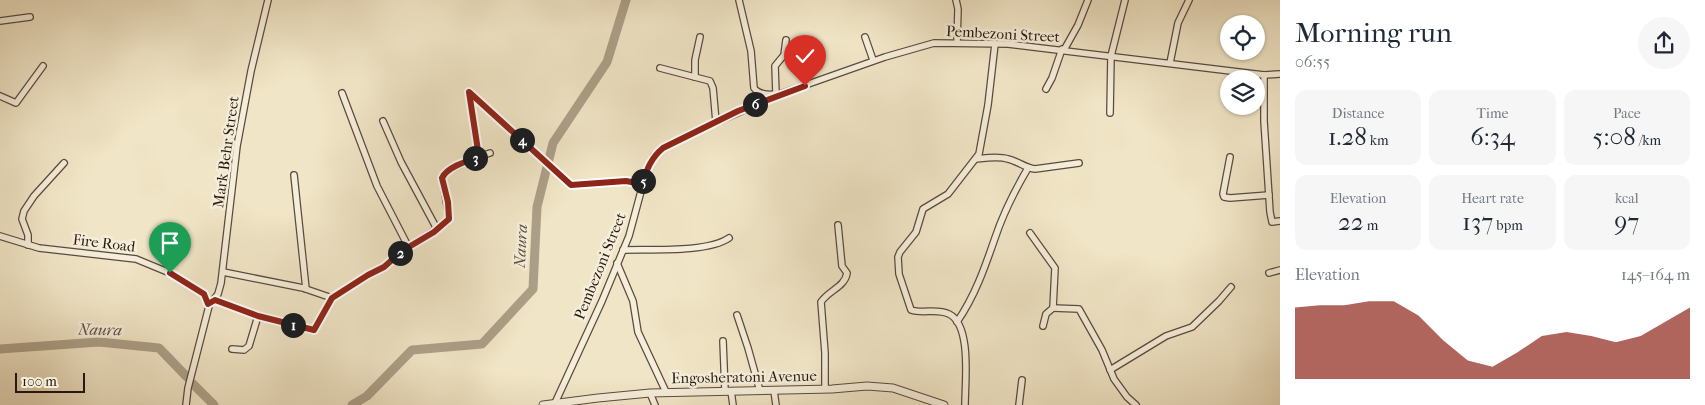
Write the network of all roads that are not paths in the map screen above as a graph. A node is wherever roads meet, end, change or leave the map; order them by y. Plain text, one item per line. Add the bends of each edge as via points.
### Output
1 (268, 0) edge
2 (739, 0) edge
3 (956, 0) edge
4 (1088, 0) edge
5 (1125, 0) edge
6 (1189, 0) edge
7 (30, 17) dead end
8 (0, 22) edge
9 (700, 37) dead end
10 (865, 37) dead end
11 (786, 40) dead end
12 (957, 43) junction
13 (995, 44) junction
14 (1063, 50) junction
15 (1111, 56) junction
16 (874, 60) junction
17 (1170, 63) junction
18 (43, 66) dead end
19 (660, 68) dead end
20 (1225, 70) edge
21 (1280, 74) edge
22 (1265, 75) edge
23 (695, 77) junction
24 (1046, 89) dead end
25 (342, 93) dead end
26 (778, 94) junction
27 (0, 96) edge
28 (1110, 113) dead end
29 (1264, 115) edge
30 (382, 121) dead end
31 (716, 122) junction
32 (490, 154) dead end
33 (479, 157) junction
34 (1230, 157) dead end
35 (976, 159) junction
36 (64, 163) dead end
37 (1079, 163) dead end
38 (1028, 168) junction
39 (294, 174) dead end
40 (642, 184) junction
41 (1269, 195) junction
42 (1280, 221) edge
43 (838, 225) dead end
44 (437, 229) junction
45 (1030, 232) dead end
46 (0, 236) edge
47 (729, 238) dead end
48 (28, 245) junction
49 (409, 248) junction
50 (622, 250) junction
51 (617, 263) junction
52 (1280, 270) edge
53 (223, 272) junction
54 (1270, 273) dead end
55 (1231, 287) dead end
56 (306, 289) junction
57 (332, 298) junction
58 (215, 300) junction
59 (208, 304) junction
60 (1053, 308) junction
61 (737, 315) dead end
62 (258, 316) junction
63 (958, 322) junction
64 (1043, 326) dead end
65 (724, 341) dead end
66 (232, 350) dead end
67 (1110, 370) junction
68 (1022, 380) dead end
69 (825, 389) junction
70 (728, 391) junction
71 (760, 391) junction
72 (774, 391) junction
73 (666, 392) junction
74 (650, 393) junction
75 (555, 403) junction
76 (186, 405) edge
77 (543, 405) edge
78 (655, 405) edge
79 (733, 405) edge
80 (776, 405) edge
81 (944, 405) edge
82 (965, 405) edge
83 (1019, 405) edge
84 (1136, 405) edge

1 - 53 street, Mark Behr Street via 232,176
2 - 26 street via 751,51 754,88 766,95
3 - 12 street
4 - 14 street
5 - 15 street
6 - 17 street via 1178,23
7 - 8 street
9 - 23 street
10 - 16 street
11 - 26 street via 784,55 775,66
12 - 13 street, Pembezoni Street
12 - 16 street, Pembezoni Street via 925,45
13 - 14 street, Pembezoni Street
13 - 35 street via 983,140
14 - 15 street, Pembezoni Street
14 - 24 street
15 - 17 street, Pembezoni Street
15 - 28 street
16 - 26 street, Pembezoni Street
17 - 20 street, Pembezoni Street
18 - 27 street via 16,103
19 - 23 street
21 - 22 street, Pembezoni Street
23 - 31 street via 712,84
25 - 49 street via 377,186
26 - 31 street, Pembezoni Street
29 - 41 street
30 - 44 street
31 - 40 street, Pembezoni Street via 663,148 654,156
32 - 33 street
33 - 40 street via 469,92 571,185 626,181
33 - 44 street via 443,176 449,216 446,223
34 - 41 street via 1224,197
35 - 38 street via 999,157
35 - 63 street via 948,194 923,209 916,232 898,257 899,274 911,310 941,311
36 - 48 street via 24,211 22,219
37 - 38 street
38 - 63 street via 999,228 982,276
39 - 56 street
40 - 50 street, Pembezoni Street
41 - 42 street via 1271,220
43 - 69 street via 842,266 847,273 844,282 821,302 826,353
44 - 49 street
45 - 60 street via 1055,268
46 - 48 street, Fire Road
47 - 50 street via 715,246
48 - 59 street, Fire Road via 143,261 199,290
49 - 57 street
50 - 51 street, Pembezoni Street
51 - 73 street via 633,301 638,332
51 - 75 street, Pembezoni Street
52 - 54 street
53 - 56 street
53 - 58 street, Mark Behr Street
55 - 67 street via 1192,327 1166,336
56 - 57 street
57 - 62 street via 314,330
58 - 59 street
58 - 62 street
59 - 76 street
60 - 64 street via 1046,314
60 - 67 street via 1079,309
61 - 71 street
62 - 66 street via 249,346 244,350
63 - 82 street via 965,350
65 - 70 street
67 - 84 street via 1120,388
68 - 83 street
69 - 72 street, Engosheratoni Avenue
69 - 81 street, Engosheratoni Avenue via 893,388
70 - 71 street, Engosheratoni Avenue
70 - 73 street, Engosheratoni Avenue
70 - 79 street
71 - 72 street, Engosheratoni Avenue
72 - 80 street
73 - 74 street, Engosheratoni Avenue
74 - 75 street, Engosheratoni Avenue
74 - 78 street
75 - 77 street, Engosheratoni Avenue

